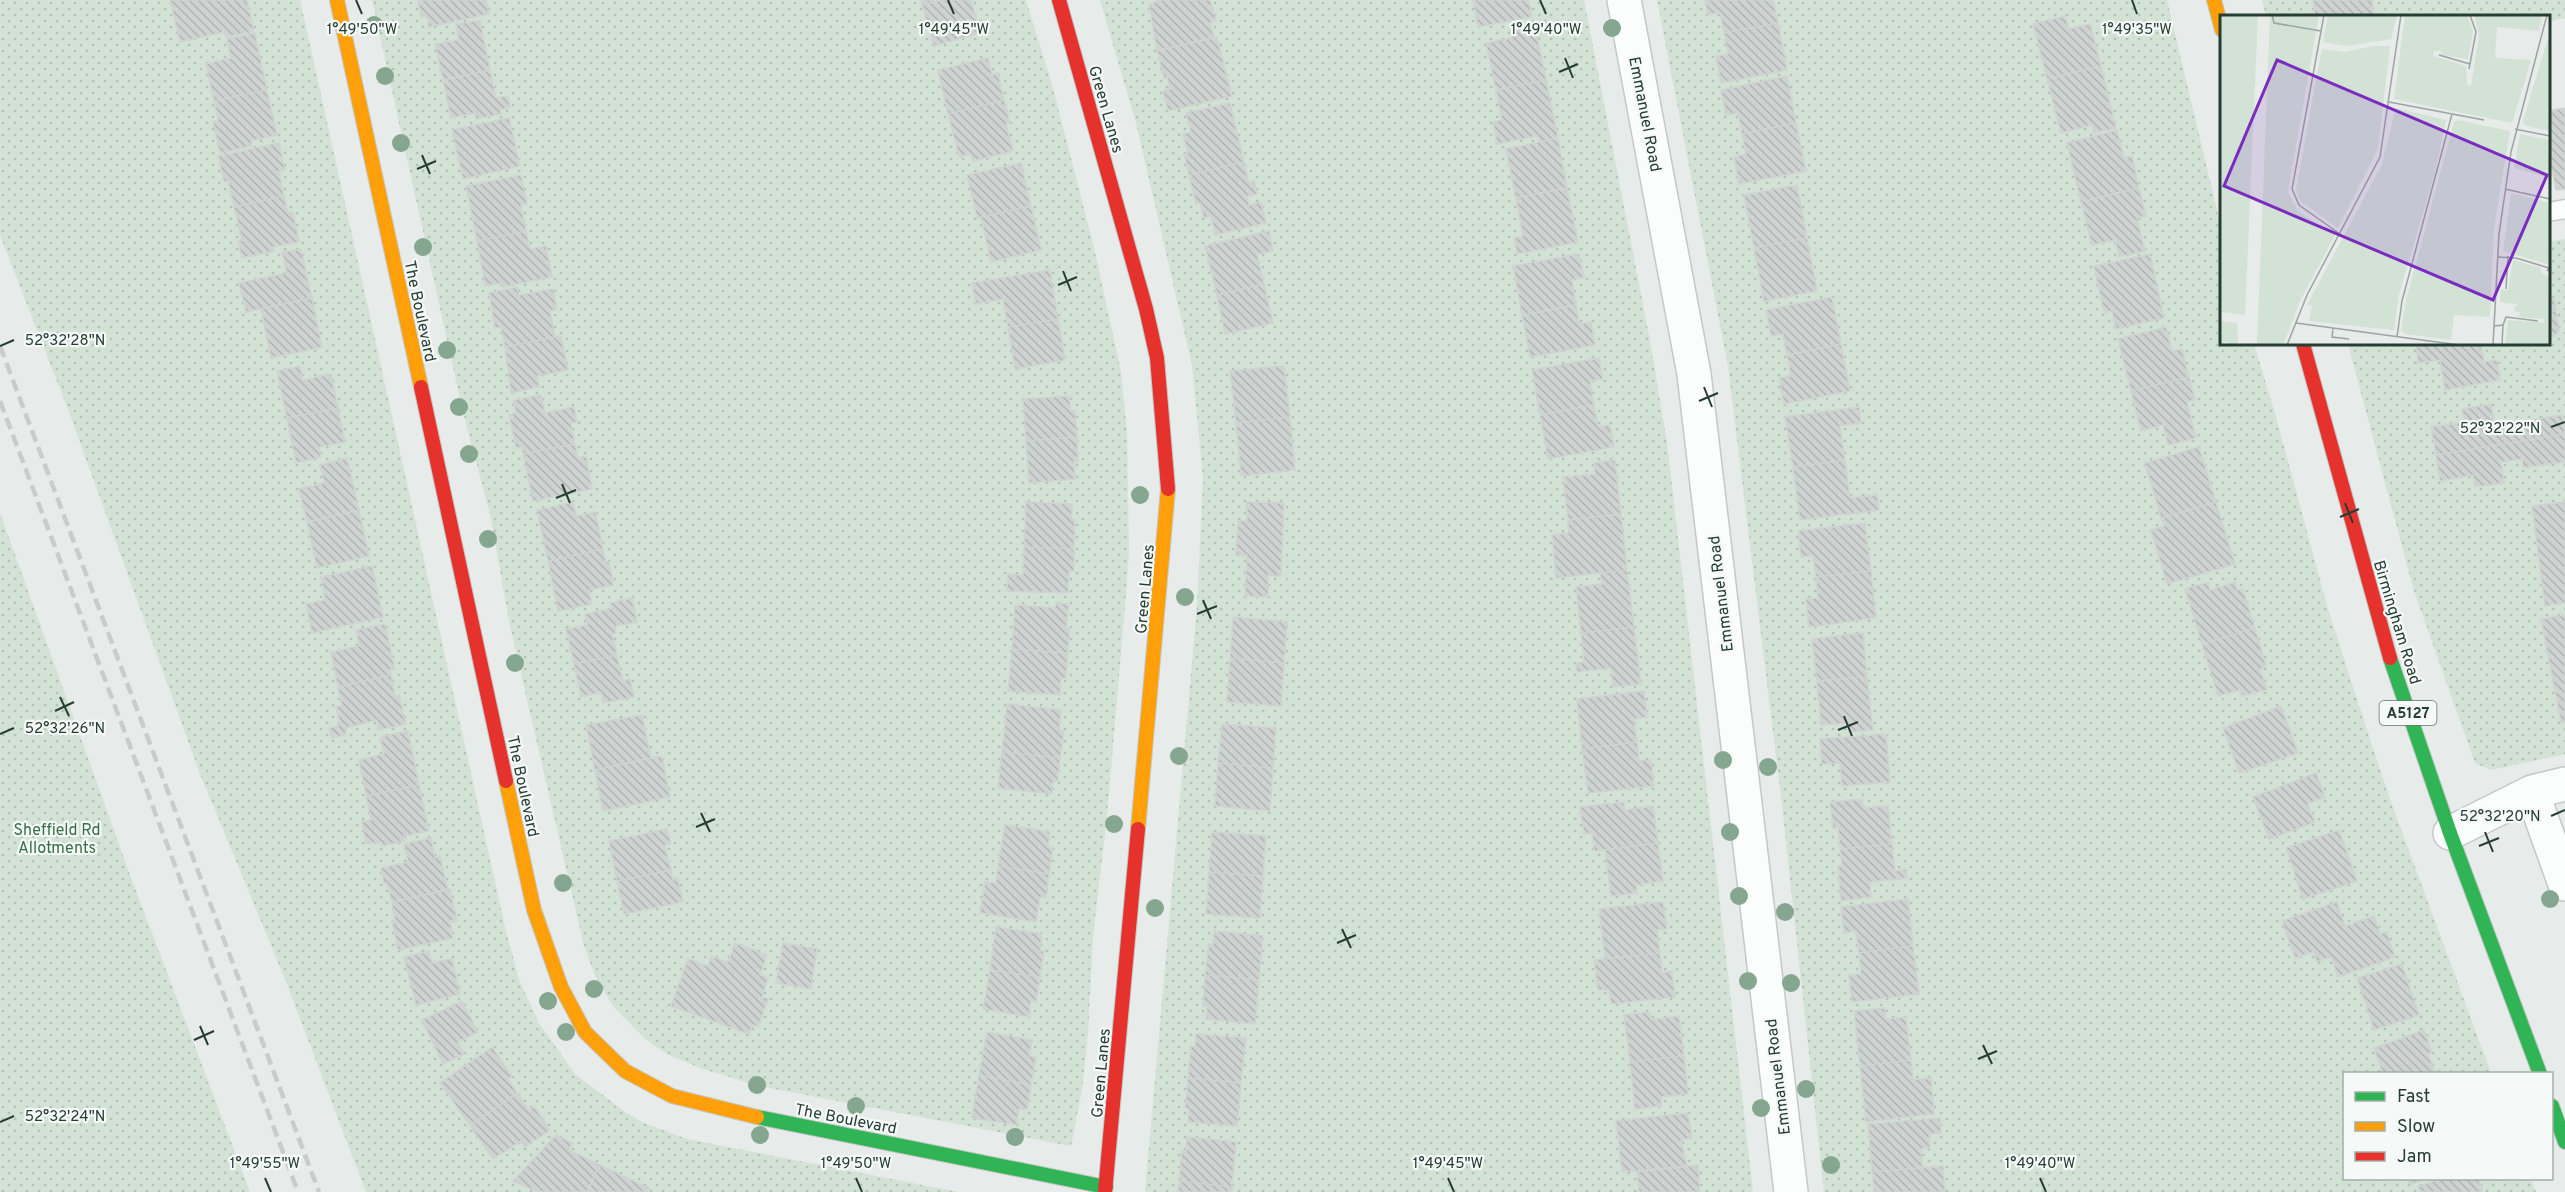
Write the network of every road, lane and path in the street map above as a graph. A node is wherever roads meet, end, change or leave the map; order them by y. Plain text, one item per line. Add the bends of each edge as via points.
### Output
1 (337, 0) edge
2 (1059, 0) edge
3 (1624, 0) edge
4 (2214, 0) edge
5 (2220, 22) edge
6 (2565, 209) edge
7 (2550, 212) edge
8 (2303, 345) edge
9 (2565, 784) edge
10 (2532, 792) junction
11 (2450, 833) junction
12 (2565, 884) edge
13 (2539, 1072) edge
14 (2553, 1109) edge
15 (2565, 1142) edge
16 (1105, 1190) edge
17 (1791, 1192) edge

1 - 16 street, The Boulevard via 534,910 561,987 585,1032 625,1071 672,1096
2 - 16 street, Green Lanes via 1150,328 1169,498
3 - 17 street, Emmanuel Road via 1694,374
4 - 5 street
6 - 7 lane
8 - 11 street, Birmingham Road / A5127 via 2384,642
9 - 10 street
10 - 11 street
10 - 12 street
11 - 13 street, Birmingham Road / A5127
14 - 15 street

